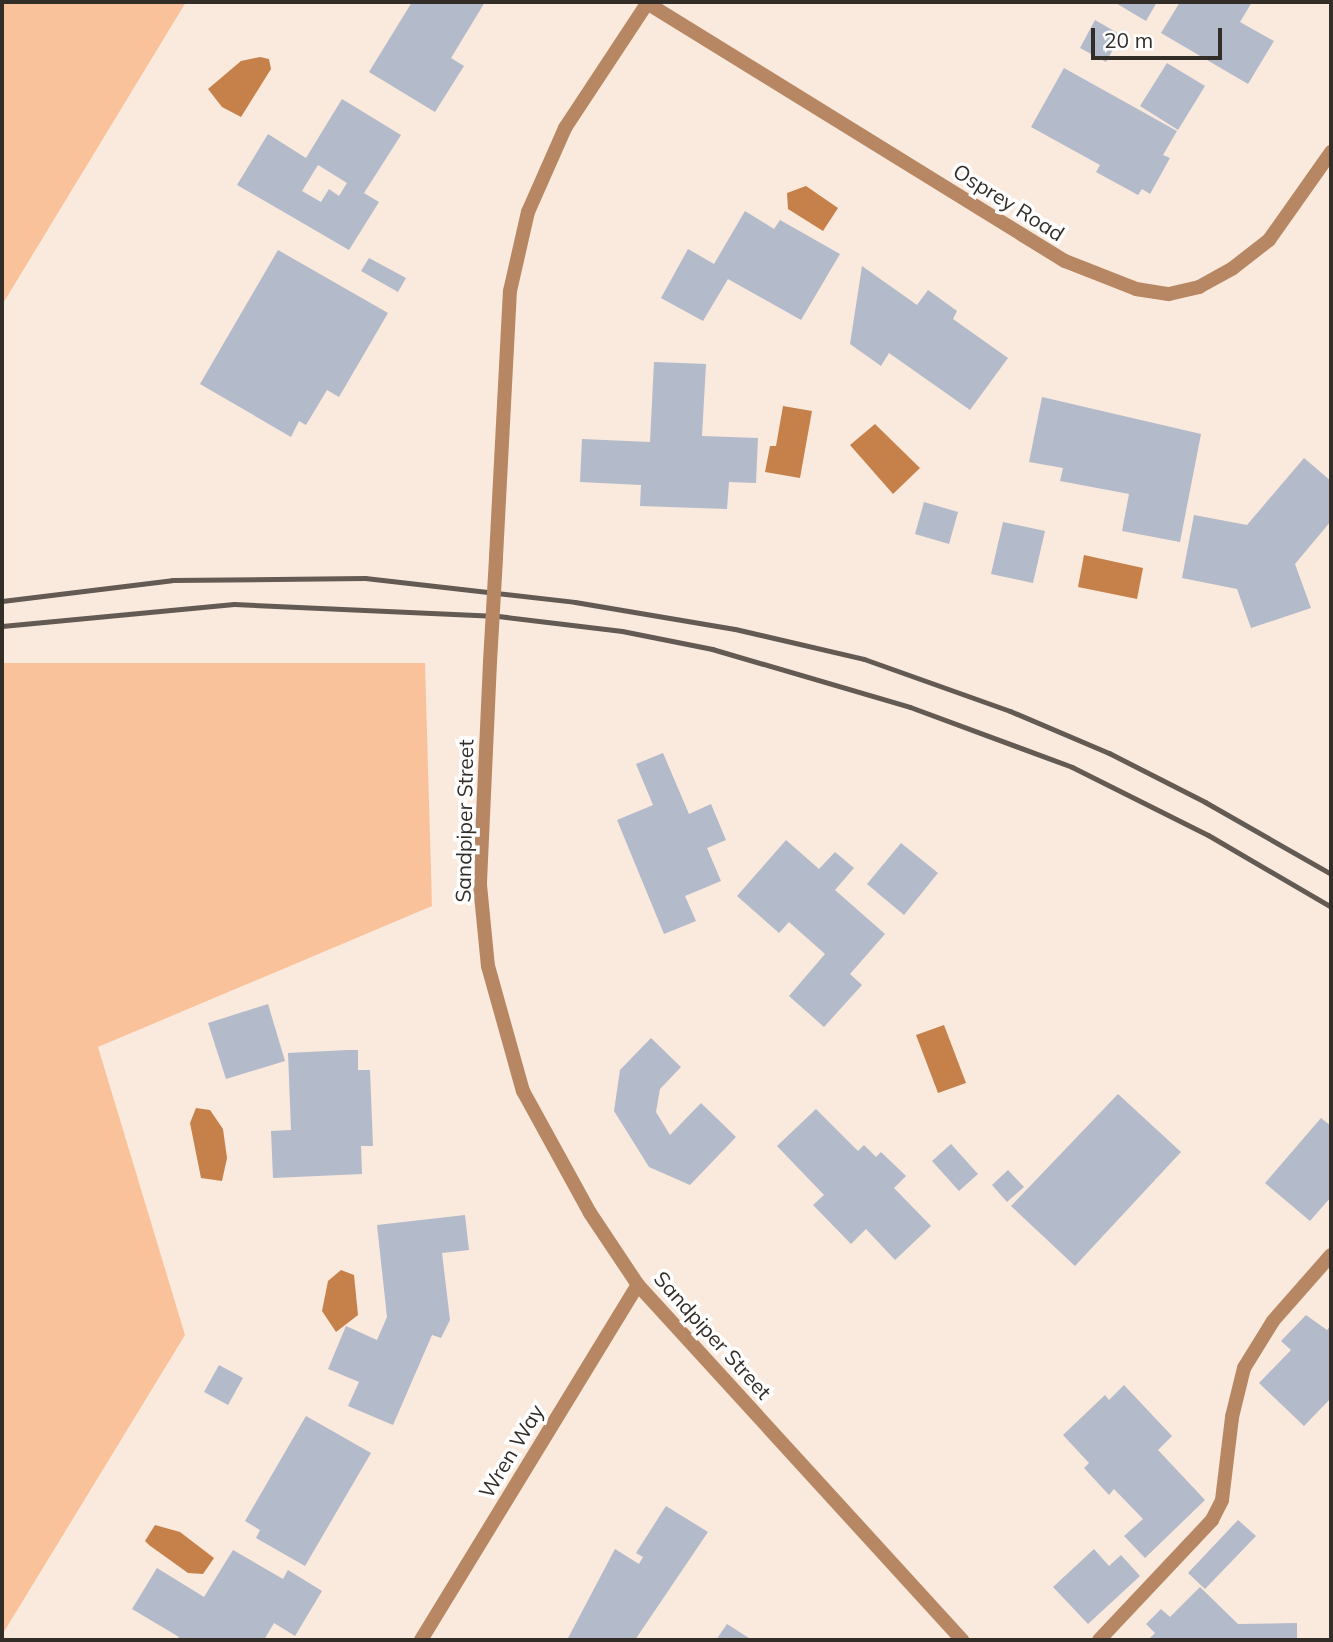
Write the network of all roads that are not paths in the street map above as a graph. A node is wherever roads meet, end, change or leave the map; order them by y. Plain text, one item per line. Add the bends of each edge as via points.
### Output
1 (647, 3) edge
2 (1331, 152) edge
3 (1331, 1255) edge
4 (638, 1285) junction
5 (421, 1640) edge
6 (962, 1640) edge
7 (1100, 1640) edge

1 - 2 street, Osprey Road via 1065,261 1136,289 1169,294 1199,287 1233,268 1269,240
1 - 4 street, Sandpiper Street, bridge via 565,128 528,212 510,291 480,885 488,966 523,1091 548,1141
3 - 7 street via 1273,1321 1244,1368 1232,1417 1222,1500 1212,1520
4 - 5 street, Wren Way
4 - 6 street, Sandpiper Street

